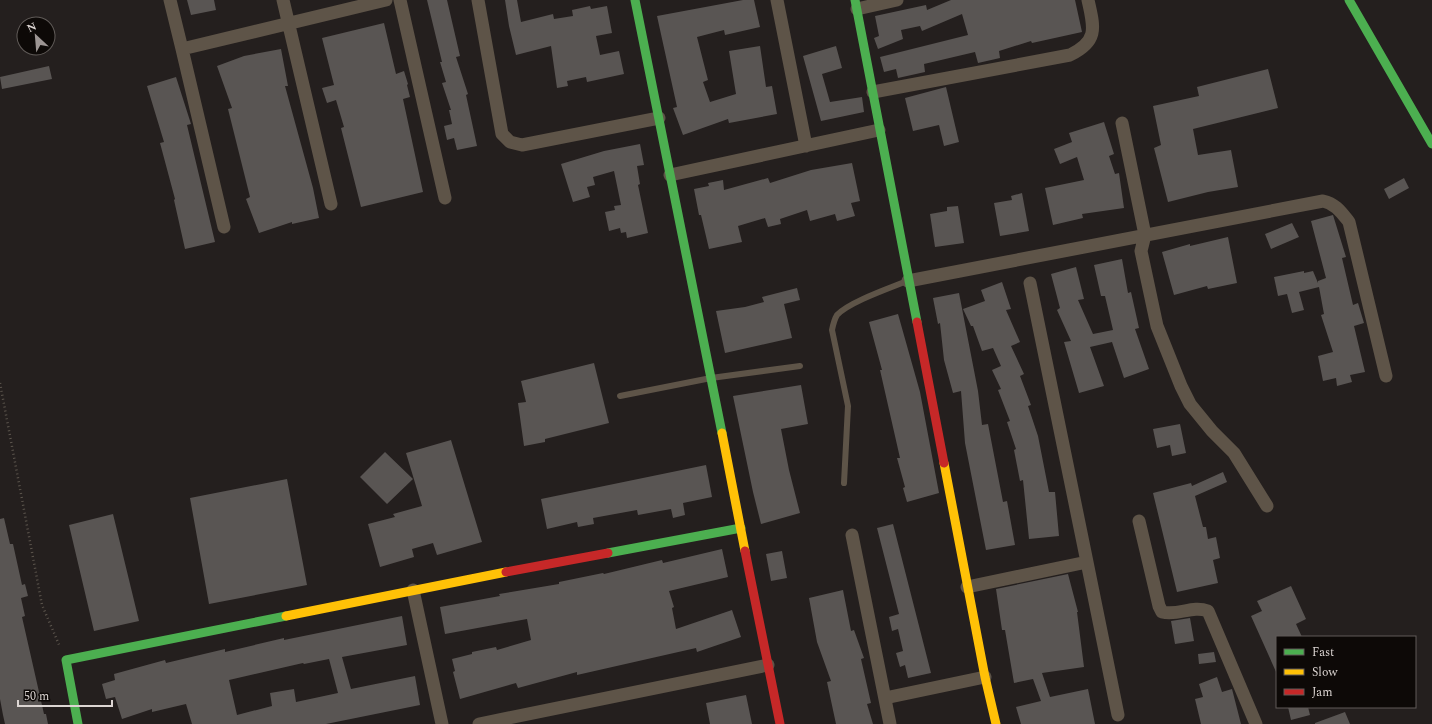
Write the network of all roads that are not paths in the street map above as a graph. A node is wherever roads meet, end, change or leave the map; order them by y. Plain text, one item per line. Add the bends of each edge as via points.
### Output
1 (170, 0) edge
2 (283, 0) edge
3 (386, 0) edge
4 (400, 0) edge
5 (478, 0) edge
6 (635, 0) edge
7 (777, 0) edge
8 (897, 0) edge
9 (1088, 0) edge
10 (1349, 0) edge
11 (856, 4) edge
12 (289, 23) junction
13 (182, 49) junction
14 (873, 92) junction
15 (659, 118) junction
16 (1122, 123) dead end
17 (879, 130) junction
18 (1432, 144) edge
19 (806, 146) junction
20 (670, 175) junction
21 (445, 198) dead end
22 (331, 204) dead end
23 (224, 227) dead end
24 (1144, 235) junction
25 (908, 281) junction
26 (1030, 284) dead end
27 (800, 366) dead end
28 (1386, 376) dead end
29 (711, 378) junction
30 (620, 396) dead end
31 (844, 483) dead end
32 (1267, 506) dead end
33 (1139, 522) dead end
34 (741, 528) junction
35 (852, 535) dead end
36 (1087, 562) junction
37 (967, 587) junction
38 (413, 590) junction
39 (768, 665) junction
40 (985, 677) junction
41 (885, 698) junction
42 (1118, 715) dead end
43 (78, 724) edge
44 (442, 724) edge
45 (479, 724) edge
46 (780, 724) edge
47 (890, 724) edge
48 (996, 724) edge
49 (1256, 724) edge

1 - 13 street
2 - 12 street
3 - 12 street
4 - 21 street
5 - 15 street via 502,134 510,142 522,145
6 - 15 street
7 - 19 street
8 - 11 street
9 - 14 street via 1093,24 1091,38 1083,48 1070,54
10 - 18 street
11 - 14 street
12 - 13 street
12 - 22 street
13 - 23 street
14 - 17 street
15 - 20 street
16 - 24 street
17 - 19 street
17 - 25 street
19 - 20 street
20 - 29 street
24 - 25 street
24 - 28 street via 1323,201 1332,203 1349,222
24 - 32 street via 1141,251 1157,326 1190,404 1234,454
25 - 31 lane via 847,308 833,322 832,330 848,406
25 - 37 street
26 - 36 street
27 - 29 lane
29 - 30 lane
29 - 34 street
33 - 49 street via 1162,612 1170,614 1200,608 1208,612
34 - 38 street
34 - 39 street
35 - 41 street
36 - 37 street
36 - 42 street
37 - 40 street
38 - 43 street via 66,660
38 - 44 street
39 - 45 street
39 - 46 street
40 - 41 street
40 - 48 street
41 - 47 street

